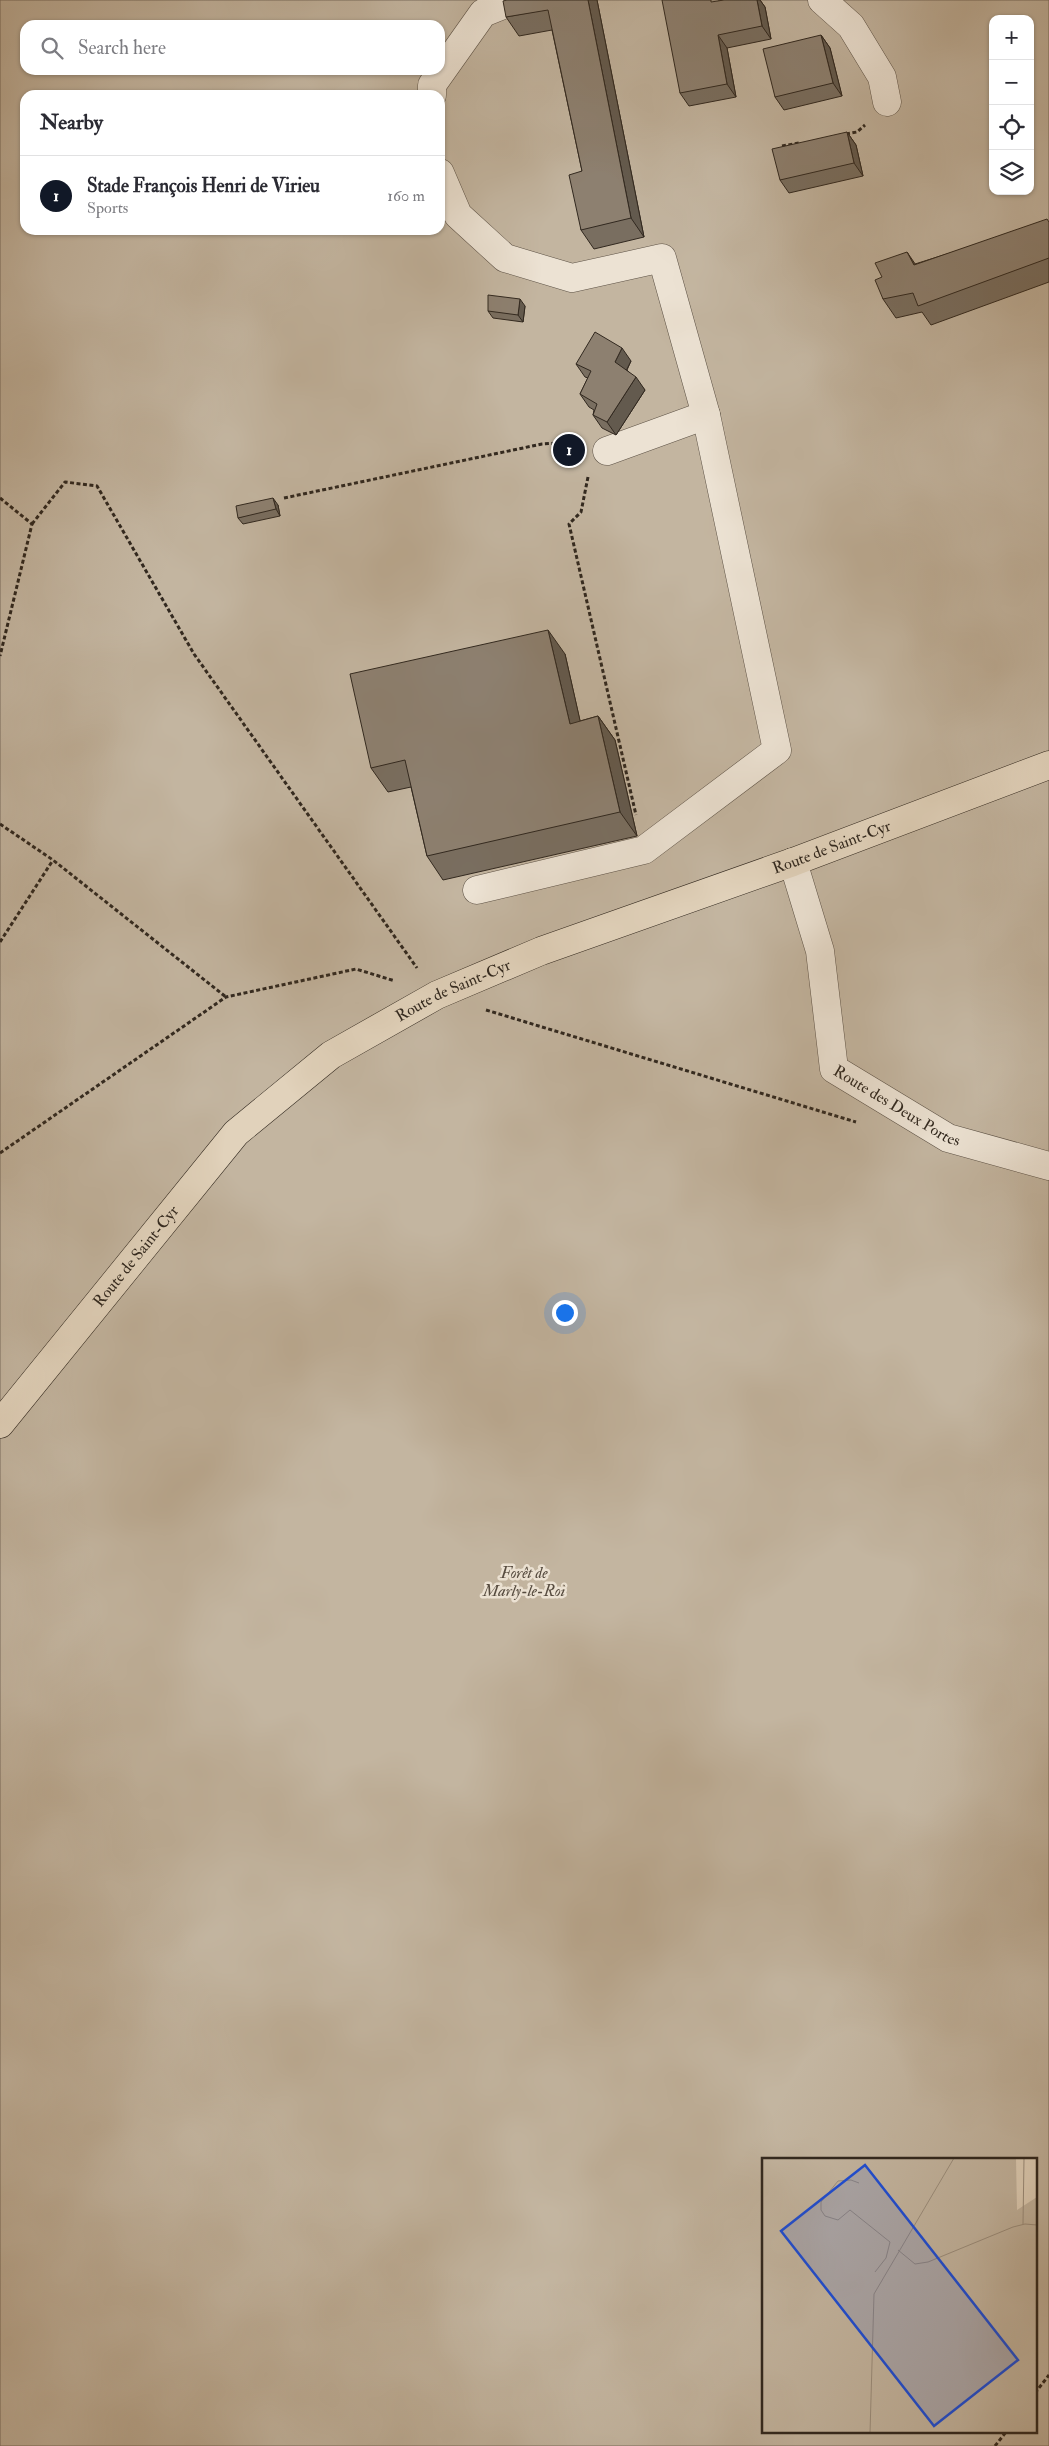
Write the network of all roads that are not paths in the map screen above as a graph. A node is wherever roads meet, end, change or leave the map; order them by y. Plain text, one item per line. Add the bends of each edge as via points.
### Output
1 (515, 0) edge
2 (822, 0) edge
3 (445, 66) edge
4 (438, 75) edge
5 (432, 90) edge
6 (887, 102) road end
7 (445, 185) edge
8 (706, 416) junction
9 (607, 451) road end
10 (1049, 765) edge
11 (793, 862) junction
12 (477, 890) dead end
13 (1049, 1166) edge
14 (0, 1424) edge

1 - 3 street via 483,13
2 - 6 street via 851,26 882,77
4 - 5 street
7 - 8 street via 458,215 505,258 572,278 662,258
8 - 9 street
8 - 12 street via 777,750 644,850
10 - 11 main road, Route de Saint-Cyr
11 - 13 street, Route des Deux Portes via 820,951 834,1069 948,1138
11 - 14 main road, Route de Saint-Cyr via 541,951 437,994 331,1055 236,1133

